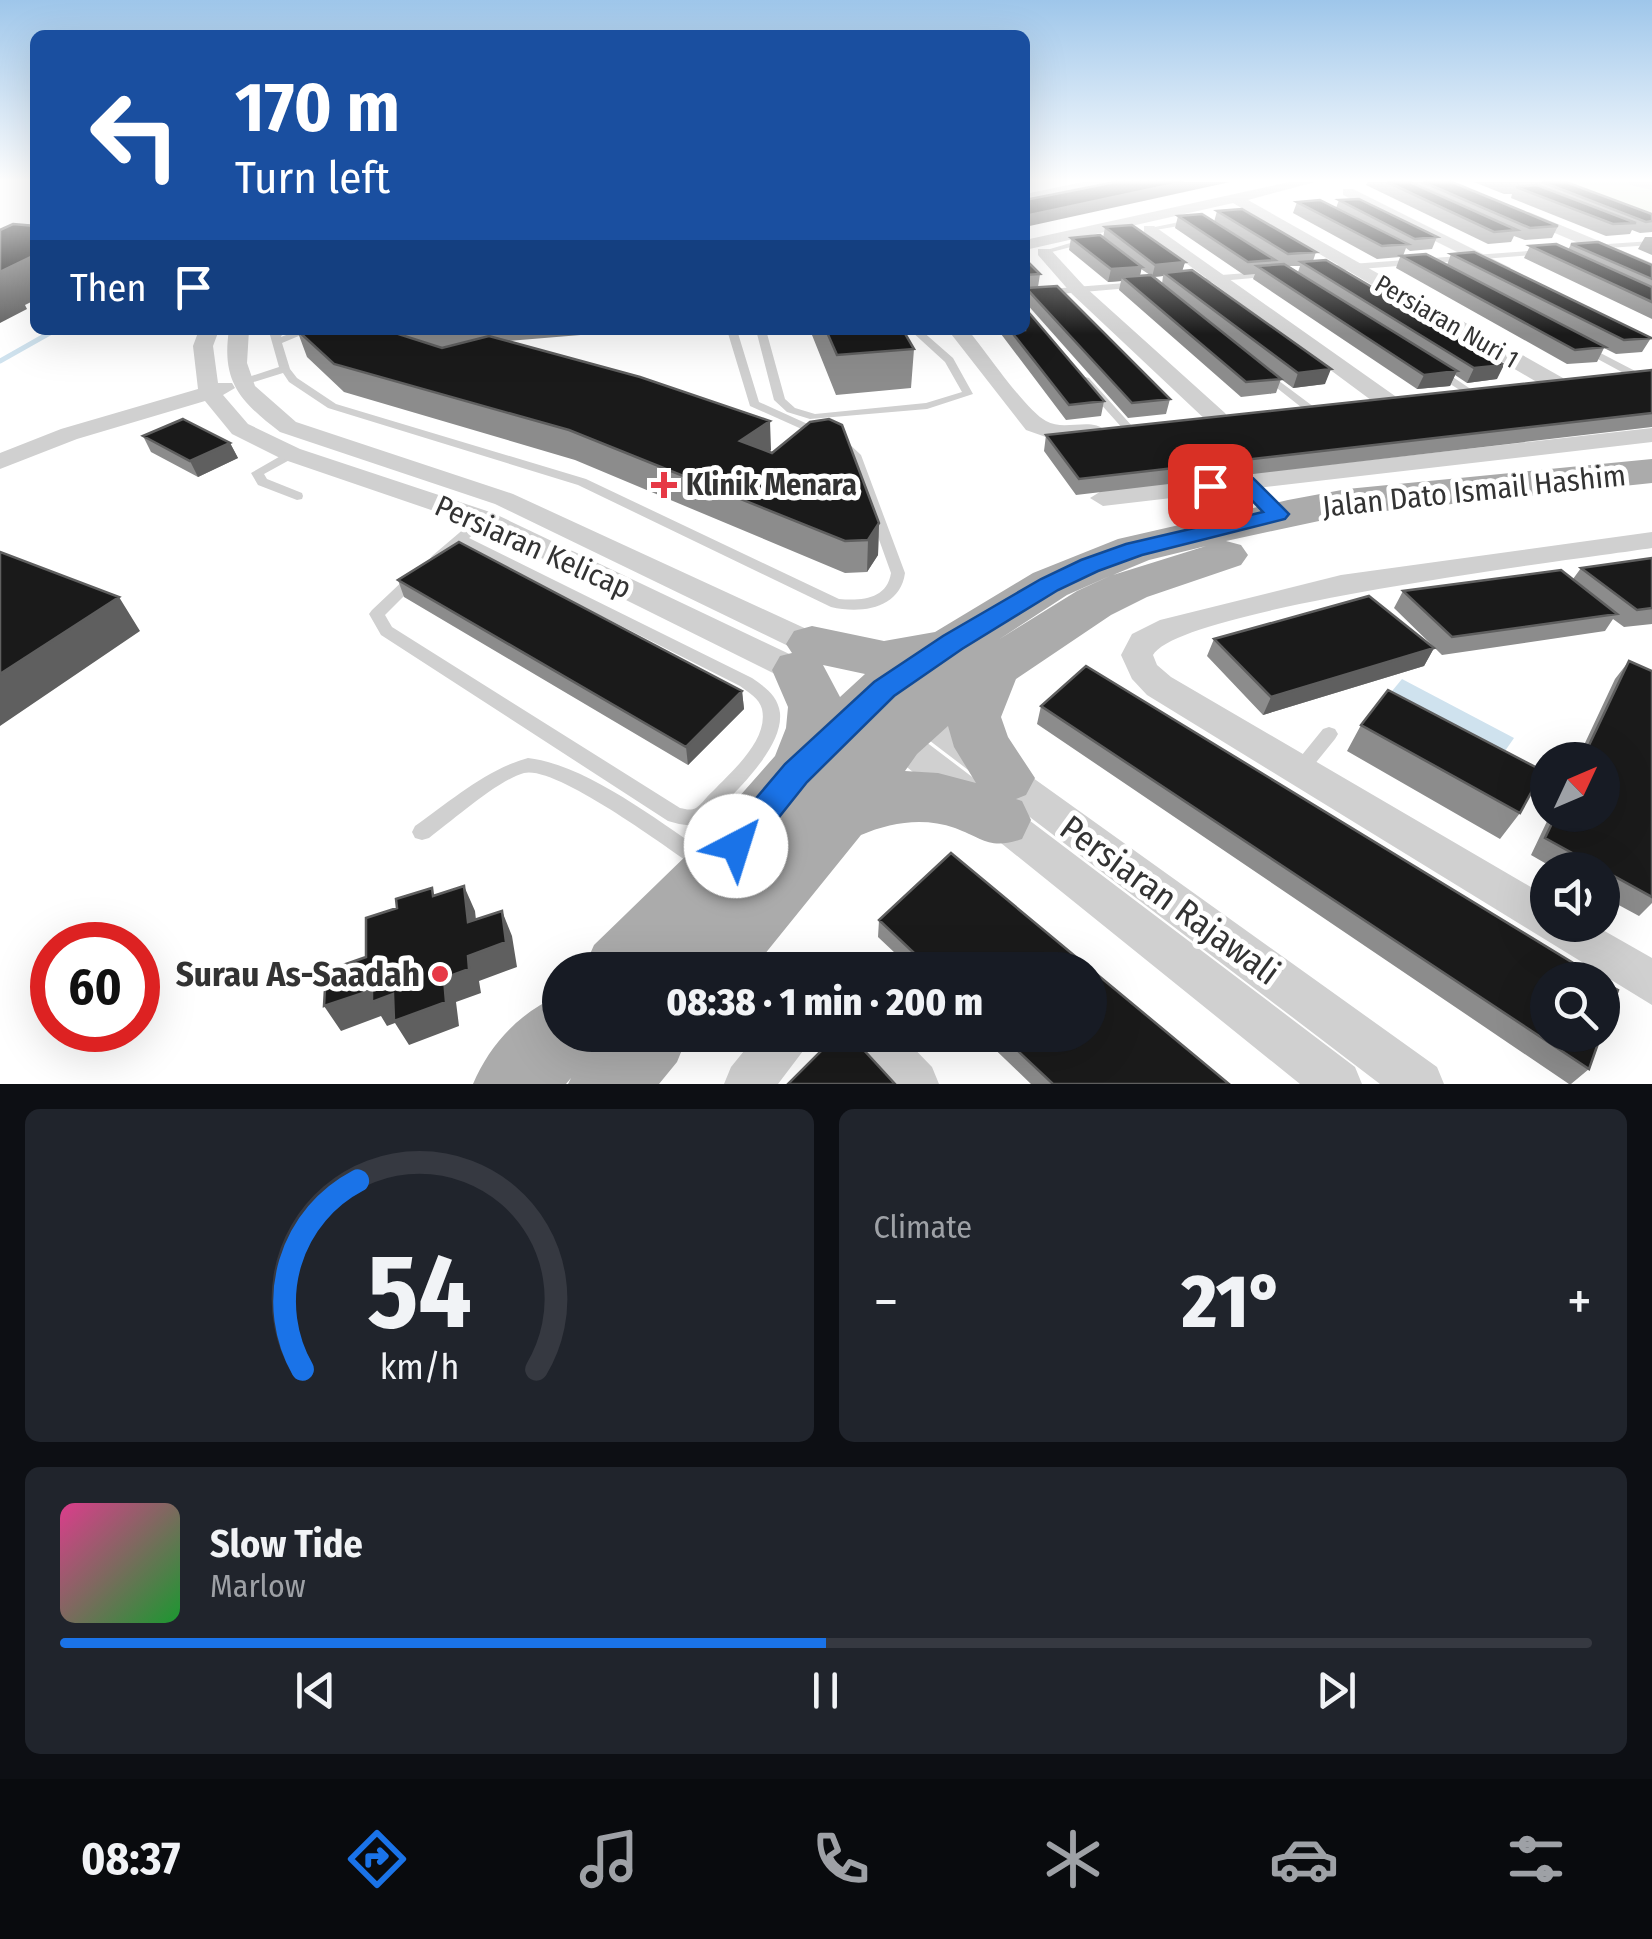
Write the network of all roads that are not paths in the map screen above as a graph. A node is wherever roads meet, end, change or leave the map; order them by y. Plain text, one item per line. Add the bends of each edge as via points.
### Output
1 (1097, 233) edge
2 (1153, 233) edge
3 (1294, 233) edge
4 (1431, 233) edge
5 (1565, 233) edge
6 (1634, 233) edge
7 (1098, 241) edge
8 (1652, 242) edge
9 (1523, 244) dead end
10 (1599, 247) junction
11 (1035, 248) edge
12 (1580, 248) edge
13 (1540, 252) junction
14 (1404, 253) edge
15 (1558, 254) edge
16 (1480, 256) junction
17 (1421, 262) junction
18 (1270, 263) edge
19 (1352, 267) junction
20 (1652, 269) edge
21 (1318, 270) edge
22 (1438, 270) edge
23 (1137, 273) edge
24 (1514, 274) edge
25 (1209, 279) junction
26 (1078, 290) junction
27 (1030, 294) edge
28 (207, 335) edge
29 (238, 335) edge
30 (733, 335) edge
31 (762, 335) edge
32 (922, 335) edge
33 (962, 335) edge
34 (278, 336) edge
35 (1569, 340) edge
36 (1424, 362) edge
37 (1252, 363) edge
38 (285, 369) junction
39 (1076, 370) edge
40 (1644, 374) edge
41 (1571, 382) junction
42 (240, 383) junction
43 (1521, 387) edge
44 (1478, 391) joint
45 (208, 392) junction
46 (1437, 396) edge
47 (1329, 407) junction
48 (1273, 412) edge
49 (1182, 422) edge
50 (1137, 427) joint
51 (1652, 435) edge
52 (291, 454) junction
53 (0, 462) edge
54 (1652, 471) edge
55 (1246, 482) junction
56 (1652, 492) edge
57 (296, 496) dead end
58 (1103, 498) dead end
59 (1278, 514) junction
60 (484, 520) junction
61 (460, 539) junction
62 (1652, 540) edge
63 (975, 653) junction
64 (805, 657) junction
65 (891, 714) junction
66 (1329, 734) dead end
67 (1298, 772) junction
68 (818, 794) junction
69 (1002, 799) junction
70 (422, 832) dead end
71 (716, 870) junction
72 (1530, 909) edge
73 (1584, 942) edge
74 (637, 952) edge
75 (717, 952) edge
76 (1652, 983) edge
77 (543, 1052) edge
78 (635, 1052) edge
79 (773, 1052) edge
80 (884, 1052) edge
81 (513, 1084) edge
82 (608, 1084) edge
83 (748, 1084) edge
84 (915, 1084) edge
85 (1338, 1084) edge
86 (1420, 1084) edge

1 - 11 street
2 - 25 street
3 - 19 street, Persiaran Nuri 1
4 - 16 street
5 - 10 street
6 - 8 lane
7 - 11 lane
8 - 10 lane
9 - 13 lane
10 - 12 lane
10 - 20 street
11 - 26 street
13 - 15 lane
13 - 16 lane
14 - 17 lane
16 - 17 lane
16 - 24 street
17 - 19 lane
17 - 22 lane
18 - 25 lane via 1285,273
19 - 21 lane
19 - 41 street, Persiaran Nuri 1
23 - 26 lane via 1150,284
25 - 47 street via 1396,400
26 - 27 lane
26 - 49 street via 1226,418
28 - 45 street
29 - 42 street
30 - 38 lane via 754,404 855,455 898,573 892,591 878,600 851,607 836,603 582,482 332,406
31 - 32 lane via 780,400 814,417 926,406 968,394 949,360
33 - 50 street via 1034,426 1060,434
34 - 38 lane
35 - 40 lane
36 - 44 lane
37 - 47 lane
38 - 42 lane
39 - 50 lane
40 - 41 street, Persiaran Nuri 1
41 - 43 street, Persiaran Nuri 1
42 - 45 street
42 - 64 street, Persiaran Kelicap via 288,427 504,499
44 - 46 street, Persiaran Nuri 1
45 - 52 street, Persiaran Kelicap via 240,429
45 - 53 street
47 - 48 street
51 - 55 street
52 - 57 lane via 258,473 262,482
52 - 60 street, Persiaran Kelicap
54 - 59 main road, Jalan Dato Ismail Hashim
55 - 58 street
55 - 59 street
56 - 63 main road, Jalan Dato Ismail Hashim via 1271,541 1130,586
59 - 63 main road, Jalan Dato Ismail Hashim via 1090,565 1050,584
60 - 61 lane
60 - 64 street, Persiaran Kelicap
61 - 61 lane via 746,682 769,705 763,748 701,815 687,818 386,631 376,617 384,604
62 - 67 street via 1341,584 1171,626 1143,642 1137,655 1142,671 1159,686
63 - 64 main road
63 - 65 main road, Jalan Dato Ismail Hashim
63 - 69 main road via 972,717
64 - 65 street, Persiaran Kelicap
64 - 68 main road via 818,720
65 - 68 main road, Jalan Dato Ismail Hashim
65 - 69 street, Persiaran Rajawali
66 - 67 lane
67 - 72 street
68 - 69 main road
68 - 71 main road, Jalan Dato Ismail Hashim
68 - 75 main road, Jalan Dato Ismail Hashim
69 - 85 street, Persiaran Rajawali
69 - 86 street, Persiaran Rajawali
70 - 71 lane via 528,764 558,770
71 - 74 main road, Jalan Dato Ismail Hashim
73 - 76 street
77 - 81 main road
78 - 82 main road
79 - 83 street
80 - 84 street

